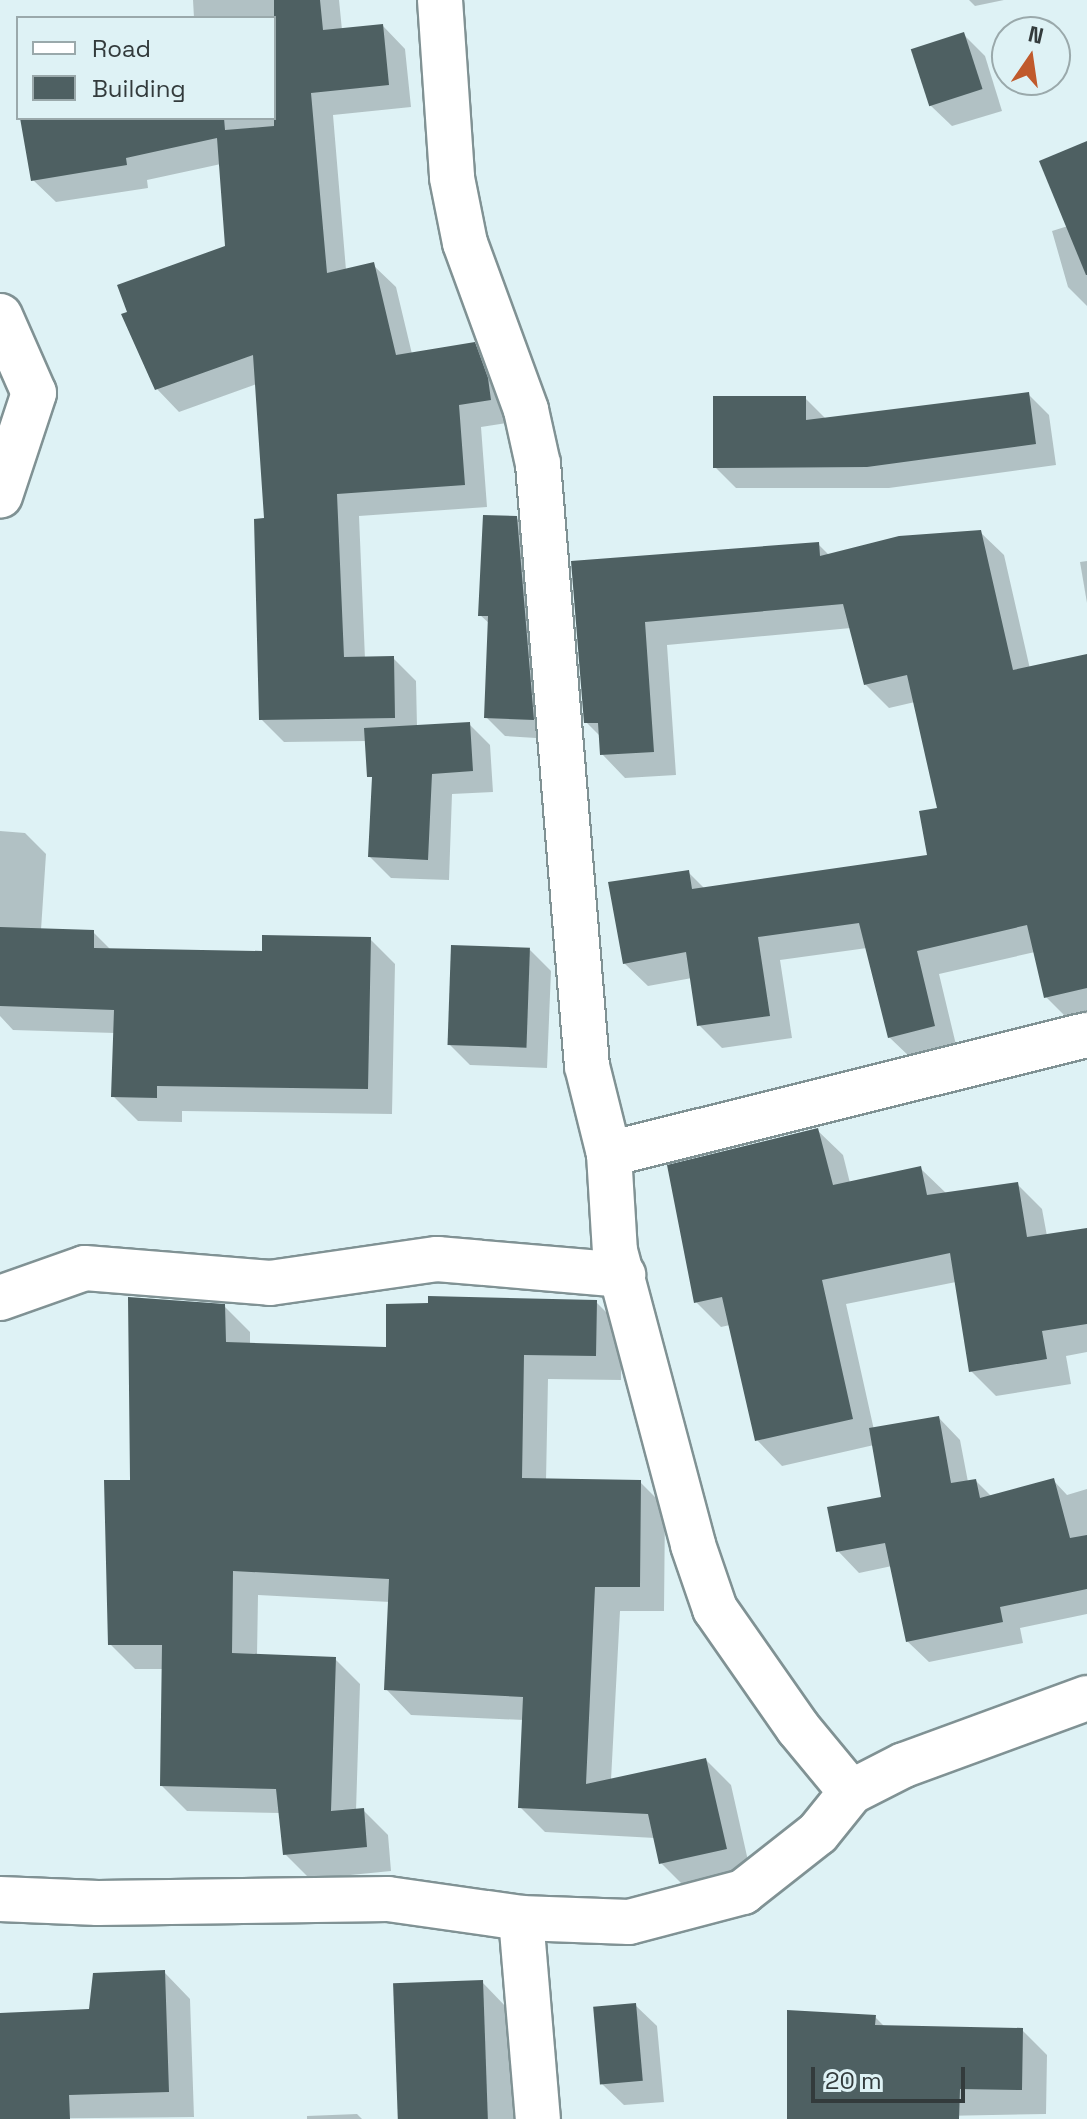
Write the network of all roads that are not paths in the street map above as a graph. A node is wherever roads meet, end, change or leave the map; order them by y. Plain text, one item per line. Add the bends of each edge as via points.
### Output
1 (440, 0) edge
2 (0, 316) edge
3 (0, 496) edge
4 (1087, 1035) edge
5 (609, 1154) junction
6 (623, 1275) junction
7 (0, 1298) edge
8 (1087, 1698) edge
9 (851, 1792) junction
10 (0, 1899) edge
11 (521, 1918) junction
12 (538, 2119) edge

1 - 5 street via 452,178 465,243 526,410 538,464 587,1066
2 - 3 street via 34,393
4 - 5 street
5 - 6 street via 615,1251
6 - 7 street via 437,1259 270,1283 85,1268
6 - 9 street via 693,1545 715,1609 798,1728
8 - 9 street via 904,1765
9 - 11 street via 818,1833 743,1892 629,1922
10 - 11 street via 388,1899
11 - 12 street

